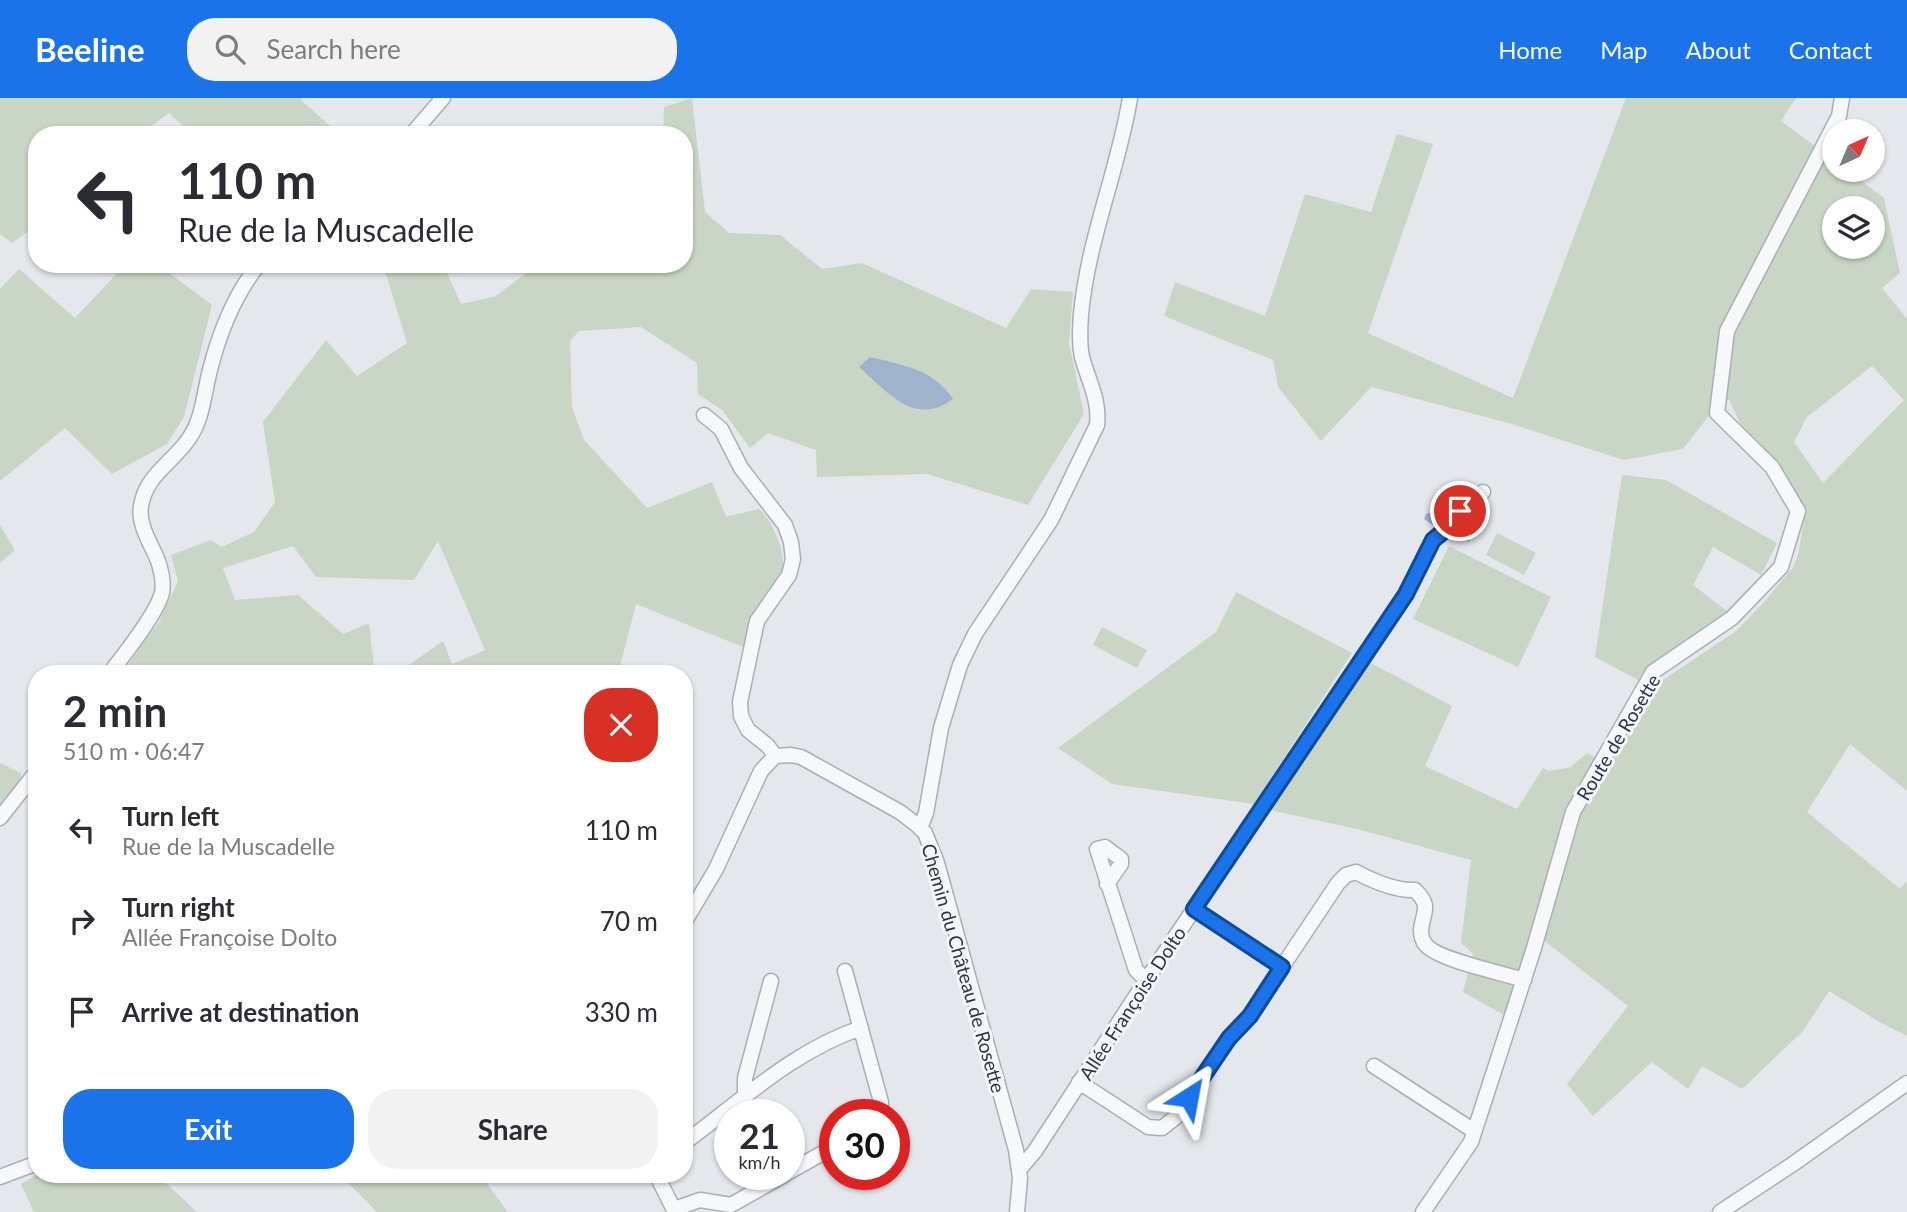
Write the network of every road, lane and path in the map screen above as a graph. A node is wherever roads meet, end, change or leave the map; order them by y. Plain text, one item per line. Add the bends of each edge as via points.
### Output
1 (443, 98) edge
2 (1130, 98) edge
3 (1842, 98) edge
4 (419, 126) edge
5 (253, 273) edge
6 (704, 415) dead end
7 (1483, 492) dead end
8 (115, 665) edge
9 (775, 757) junction
10 (28, 782) edge
11 (0, 818) edge
12 (920, 828) junction
13 (1107, 884) dead end
14 (693, 908) edge
15 (1194, 909) junction
16 (1282, 967) junction
17 (845, 971) dead end
18 (1146, 980) junction
19 (1524, 980) junction
20 (771, 981) dead end
21 (861, 1028) junction
22 (1374, 1066) dead end
23 (1079, 1082) junction
24 (1907, 1083) edge
25 (744, 1098) junction
26 (880, 1099) edge
27 (1474, 1131) junction
28 (693, 1136) edge
29 (28, 1166) edge
30 (1019, 1170) junction
31 (0, 1177) edge
32 (661, 1183) edge
33 (758, 1190) edge
34 (675, 1210) edge
35 (1017, 1212) edge
36 (1423, 1212) edge
37 (1720, 1212) edge

1 - 4 street
2 - 12 street via 1093,242 1082,312 1080,341 1097,403 1097,425 1051,520 975,634 960,665
3 - 19 street, Route de Rosette via 1839,116 1727,331 1717,413 1772,467 1798,511 1781,568 1732,618 1653,672 1573,812
5 - 8 street via 217,344 200,417 190,437 145,488 140,509 163,584 150,616
6 - 9 street via 721,429 741,468 785,525 791,542 789,575 757,621 740,702 748,730
7 - 15 street, Allée Françoise Dolto via 1433,540 1406,594
9 - 12 street, Chemin du Château de Rosette via 791,755 813,763
9 - 14 street via 761,771 722,858
10 - 11 street
12 - 30 street, Chemin du Château de Rosette via 937,863
13 - 18 street via 1136,970
15 - 16 street
15 - 18 street, Allée Françoise Dolto
16 - 19 street via 1338,883 1356,872 1405,891 1415,890 1423,898 1426,906 1420,933 1424,944 1437,954
16 - 23 street via 1168,1125 1148,1126
17 - 21 street
18 - 23 street, Allée Françoise Dolto
19 - 27 street, Route de Rosette
20 - 25 street via 745,1078
21 - 25 street via 799,1056
21 - 26 street
22 - 27 street
23 - 30 street, Allée Françoise Dolto
24 - 37 street
25 - 28 street
27 - 36 street, Route de Rosette
29 - 31 street
30 - 35 street, Chemin du Château de Rosette
32 - 34 street
33 - 34 street via 732,1205 706,1200

